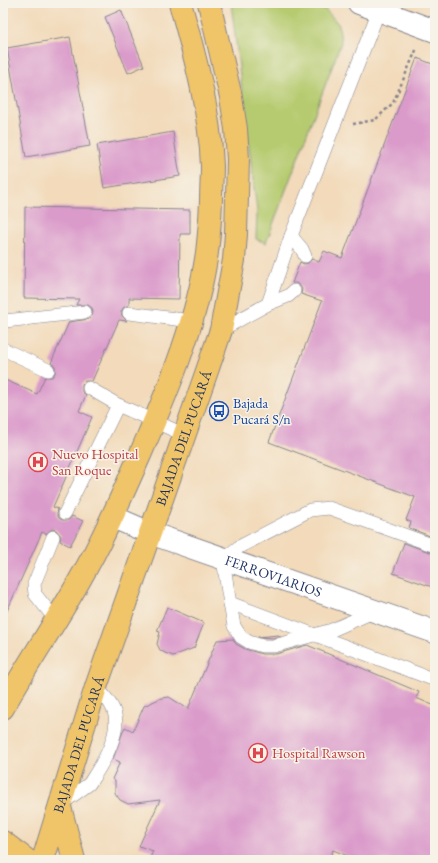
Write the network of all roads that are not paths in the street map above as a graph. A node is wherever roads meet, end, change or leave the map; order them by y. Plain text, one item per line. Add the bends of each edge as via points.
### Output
1 (180, 3) edge
2 (209, 3) edge
3 (369, 7) edge
4 (430, 29) edge
5 (291, 236) junction
6 (305, 256) dead end
7 (294, 291) dead end
8 (268, 304) junction
9 (85, 312) dead end
10 (129, 313) dead end
11 (191, 321) junction
12 (3, 322) edge
13 (221, 330) junction
14 (3, 349) edge
15 (48, 370) dead end
16 (89, 388) dead end
17 (118, 405) junction
18 (154, 422) junction
19 (185, 435) junction
20 (65, 513) dead end
21 (113, 517) junction
22 (150, 533) junction
23 (53, 537) dead end
24 (435, 546) edge
25 (223, 559) junction
26 (230, 603) junction
27 (375, 611) junction
28 (55, 619) junction
29 (435, 632) edge
30 (314, 635) junction
31 (435, 680) edge
32 (96, 687) junction
33 (3, 708) edge
34 (60, 806) junction
35 (3, 842) edge
36 (27, 860) edge
37 (43, 860) edge
38 (74, 860) edge

1 - 11 main road via 204,97 212,167 205,265
2 - 13 main road, BAJADA DEL PUCARÁ via 231,97 238,159 234,260
3 - 4 street
3 - 5 lane via 333,128
5 - 6 lane
5 - 8 lane
7 - 8 lane
8 - 13 lane
9 - 12 lane
10 - 11 lane
11 - 18 main road
13 - 19 main road, BAJADA DEL PUCARÁ
14 - 15 lane
16 - 17 lane
17 - 18 lane
17 - 20 lane
18 - 19 lane
18 - 21 main road
19 - 22 main road, BAJADA DEL PUCARÁ
21 - 22 street, FERROVIARIOS
21 - 28 main road via 82,577
22 - 25 street, FERROVIARIOS
22 - 32 main road, BAJADA DEL PUCARÁ
23 - 28 lane via 34,584 35,594
24 - 25 lane via 329,508 310,510 238,547
25 - 26 lane
25 - 27 street, FERROVIARIOS
26 - 30 lane
26 - 30 lane via 234,626 240,637 249,642 274,646
27 - 29 street, FERROVIARIOS
27 - 30 lane
28 - 33 main road
30 - 31 lane
32 - 34 main road, BAJADA DEL PUCARÁ
32 - 34 lane via 113,707 115,714 116,725 111,742 102,764 89,784
34 - 37 main road, BAJADA DEL PUCARÁ
34 - 38 main road
35 - 36 main road

